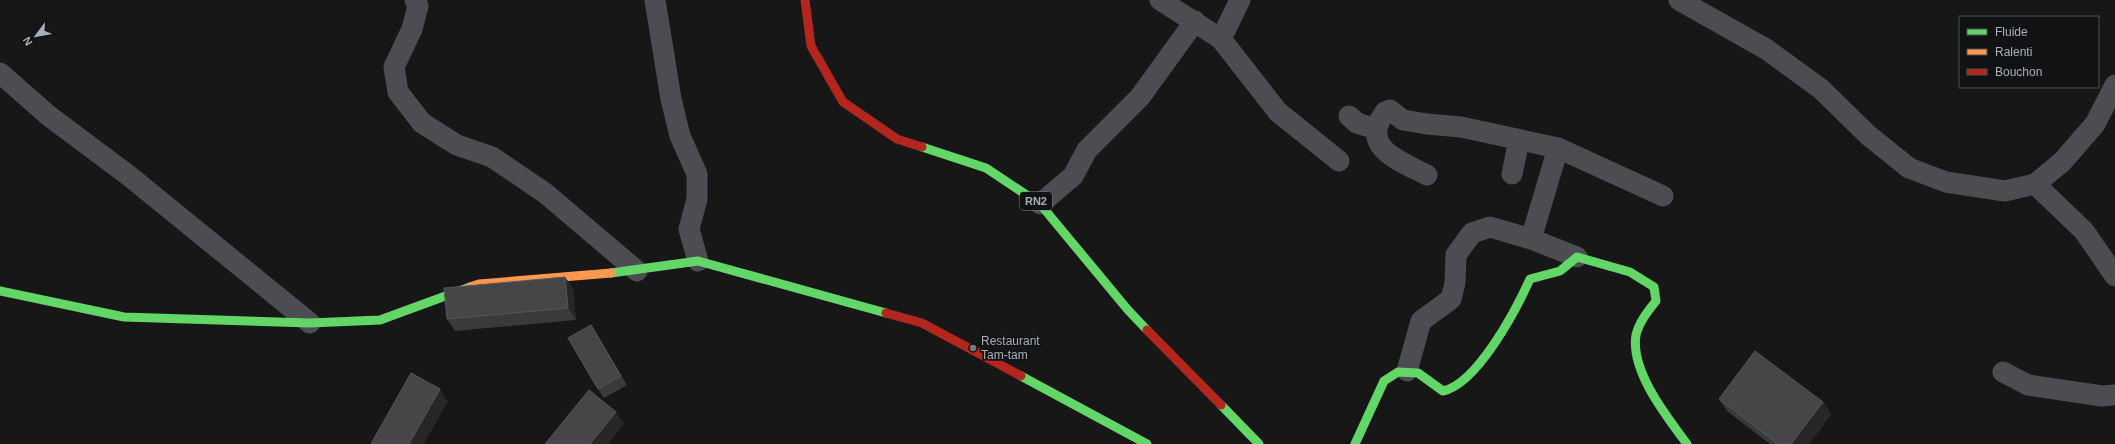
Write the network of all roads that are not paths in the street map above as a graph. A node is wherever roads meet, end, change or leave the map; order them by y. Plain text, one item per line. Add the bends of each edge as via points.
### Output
1 (415, 0) edge
2 (655, 0) edge
3 (805, 0) edge
4 (1160, 0) edge
5 (1240, 0) edge
6 (1679, 0) edge
7 (1195, 21) junction
8 (1221, 39) junction
9 (0, 73) edge
10 (2115, 86) edge
11 (1349, 116) dead end
12 (1376, 129) junction
13 (1519, 140) junction
14 (1558, 148) junction
15 (1339, 161) dead end
16 (1512, 174) dead end
17 (1427, 175) dead end
18 (2035, 184) junction
19 (1663, 196) dead end
20 (1040, 204) junction
21 (1531, 239) junction
22 (1577, 257) junction
23 (698, 261) junction
24 (637, 271) junction
25 (2115, 276) edge
26 (0, 291) edge
27 (310, 323) junction
28 (1407, 371) junction
29 (2003, 372) dead end
30 (2115, 395) edge
31 (1147, 444) edge
32 (1259, 444) edge
33 (1355, 444) edge
34 (1687, 444) edge

1 - 24 street via 418,6 412,29 394,67 398,92 422,123 457,145 492,157 545,193
2 - 23 street via 670,99 680,136 697,174 697,199 689,229
3 - 20 main road, RN2 via 811,46 843,102 897,139 986,168
4 - 7 street
5 - 8 street
6 - 18 street via 1766,49 1821,89 1868,135 1909,168 1946,182 2005,191
7 - 8 street
7 - 20 street via 1140,97 1088,150 1073,176
8 - 15 street via 1278,112
9 - 27 street via 49,116 128,175
10 - 18 street via 2095,124 2062,162
11 - 12 street via 1357,123
12 - 13 street via 1385,112 1390,110 1403,120 1461,127
12 - 17 street via 1377,139 1390,155
13 - 14 street
13 - 16 street
14 - 19 street
14 - 21 street
18 - 25 street via 2084,231
20 - 32 main road, RN2 via 1128,310
21 - 22 street
21 - 28 street via 1490,227 1472,233 1463,242 1456,255 1451,299 1421,322
22 - 28 main road via 1560,271 1530,279 1514,314 1476,368 1453,389 1443,391 1418,373
22 - 34 main road via 1630,272 1654,288 1656,302 1645,316 1636,339 1642,371 1663,411
23 - 24 main road
23 - 31 main road via 922,323
24 - 27 main road via 479,284 380,320
26 - 27 main road via 124,317
28 - 33 main road via 1398,372 1384,381
29 - 30 street via 2028,385 2102,396

